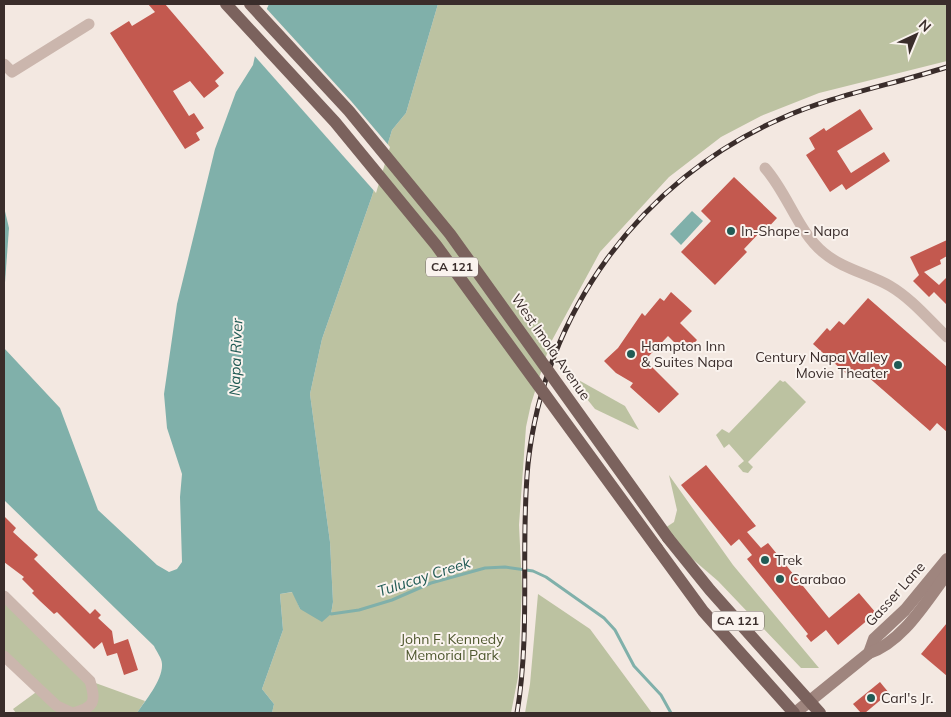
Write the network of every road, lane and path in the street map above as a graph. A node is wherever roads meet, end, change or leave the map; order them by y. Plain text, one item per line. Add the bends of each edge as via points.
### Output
1 (226, 4) edge
2 (250, 4) edge
3 (89, 24) dead end
4 (8, 68) edge
5 (765, 168) dead end
6 (947, 338) edge
7 (947, 558) edge
8 (947, 574) edge
9 (4, 596) edge
10 (868, 653) junction
11 (4, 656) edge
12 (809, 701) junction
13 (72, 713) edge
14 (794, 713) edge
15 (820, 713) edge

1 - 14 main road, CA 121, bridge via 335,122 436,245 703,611
2 - 12 main road, West Imola Avenue / CA 121, bridge via 349,111 450,234 668,538
3 - 4 street
5 - 6 street via 780,186 813,242 824,253 890,286
7 - 10 street, Gasser Lane via 905,610 874,640
8 - 10 street, Gasser Lane via 893,640
9 - 13 street via 90,681 95,697 92,704 85,710
10 - 12 street, Gasser Lane
11 - 13 street via 56,706
12 - 14 street, Gasser Lane
12 - 15 main road, West Imola Avenue / CA 121

